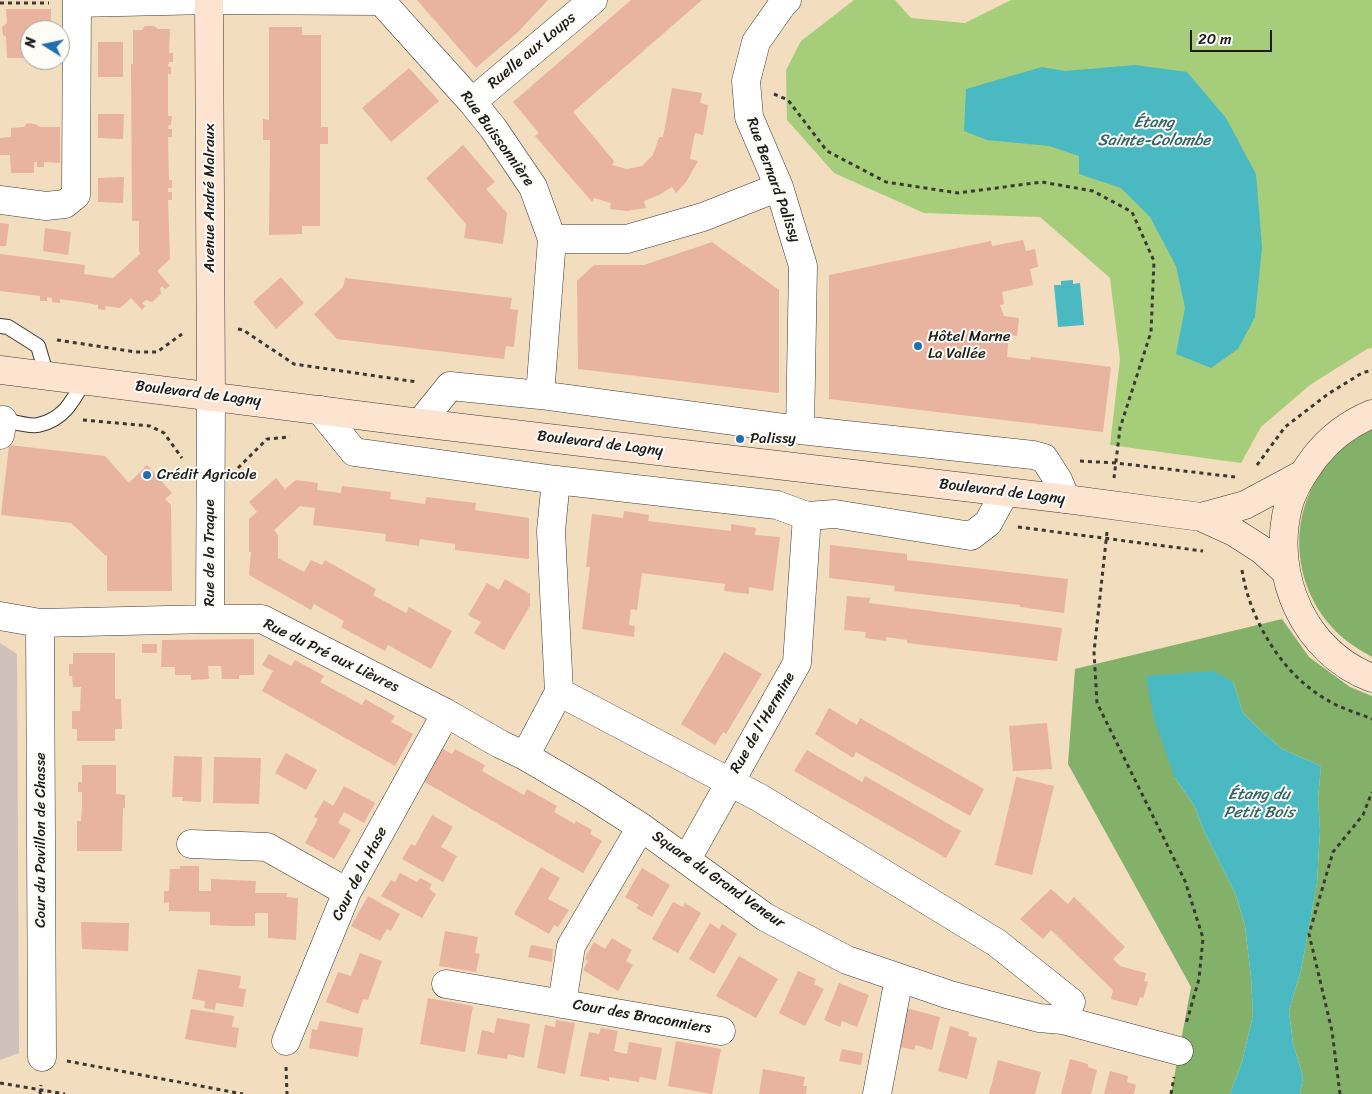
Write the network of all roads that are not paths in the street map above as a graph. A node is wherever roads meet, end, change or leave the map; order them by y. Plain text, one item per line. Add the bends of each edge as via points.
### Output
1 (209, 0) edge
2 (382, 0) edge
3 (593, 0) edge
4 (787, 0) edge
5 (77, 2) edge
6 (472, 102) junction
7 (779, 187) junction
8 (0, 200) edge
9 (552, 239) junction
10 (0, 326) edge
11 (0, 370) edge
12 (46, 376) junction
13 (84, 381) junction
14 (540, 396) junction
15 (211, 397) junction
16 (320, 410) junction
17 (1367, 413) edge
18 (420, 423) junction
19 (1, 425) edge
20 (800, 430) junction
21 (1301, 475) junction
22 (556, 480) junction
23 (1005, 492) junction
24 (1066, 499) junction
25 (807, 516) junction
26 (1200, 518) junction
27 (1285, 571) junction
28 (0, 616) edge
29 (210, 619) junction
30 (40, 622) junction
31 (1372, 678) edge
32 (560, 692) junction
33 (446, 713) junction
34 (500, 744) joint
35 (525, 756) junction
36 (729, 782) junction
37 (641, 827) junction
38 (191, 844) dead end
39 (687, 860) junction
40 (347, 892) junction
41 (899, 978) junction
42 (446, 984) dead end
43 (562, 1004) junction
44 (1063, 1020) junction
45 (721, 1031) dead end
46 (286, 1041) dead end
47 (1179, 1050) dead end
48 (42, 1056) road end
49 (876, 1094) edge

1 - 2 street
1 - 5 street
1 - 15 main road, Avenue André Malraux
2 - 6 street, Rue Buissonnière
3 - 6 street, Ruelle aux Loups
4 - 7 street, Rue Bernard Palissy via 756,42 746,81 749,117
5 - 8 street via 76,195 65,204 46,206
6 - 9 street, Rue Buissonnière via 533,187
7 - 9 street via 703,217 627,239
7 - 20 street, Rue Bernard Palissy via 803,266
9 - 14 street, Rue Buissonnière
10 - 12 lane via 8,327 38,346
11 - 12 main road, Boulevard de Lagny
12 - 13 main road, Boulevard de Lagny
13 - 15 main road, Boulevard de Lagny
13 - 19 lane via 70,406 57,418 37,425
14 - 18 street via 450,386
14 - 20 street
15 - 16 main road, Boulevard de Lagny
15 - 29 street, Rue de la Traque
16 - 18 main road, Boulevard de Lagny
16 - 22 street via 354,452
17 - 21 main road via 1326,444
18 - 23 main road, Boulevard de Lagny
20 - 24 street via 1033,455 1044,458
21 - 26 main road, Boulevard de Lagny via 1245,505
21 - 27 main road via 1288,506 1283,538
22 - 25 street via 778,505
22 - 32 street via 551,531
23 - 24 main road, Boulevard de Lagny
23 - 25 street via 988,523 971,536 835,514
24 - 26 main road, Boulevard de Lagny
25 - 36 street, Rue de l'Hermine via 796,663
26 - 27 main road, Boulevard de Lagny via 1234,532 1262,550
27 - 31 main road via 1298,612 1323,647 1357,672
28 - 30 street, Rue du Pré aux Lièvres
29 - 30 street, Rue du Pré aux Lièvres
29 - 33 street, Rue du Pré aux Lièvres via 262,619
30 - 48 street, Cour du Pavillon de Chasse
32 - 35 street
32 - 36 street
33 - 34 street, Rue du Pré aux Lièvres
33 - 40 street, Cour de la Hase
34 - 35 street, Square du Grand Veneur
35 - 37 street, Square du Grand Veneur
36 - 39 street, Rue de l'Hermine
36 - 44 street via 996,944 1071,1002
37 - 39 street, Square du Grand Veneur
37 - 43 street, Cour des Braconniers via 571,946
38 - 40 street via 267,847
39 - 41 street, Square du Grand Veneur via 765,917 847,960
40 - 46 street, Cour de la Hase
41 - 44 street, Square du Grand Veneur via 1039,1018
41 - 49 street
42 - 43 street, Cour des Braconniers
43 - 45 street, Cour des Braconniers
44 - 47 street, Square du Grand Veneur

